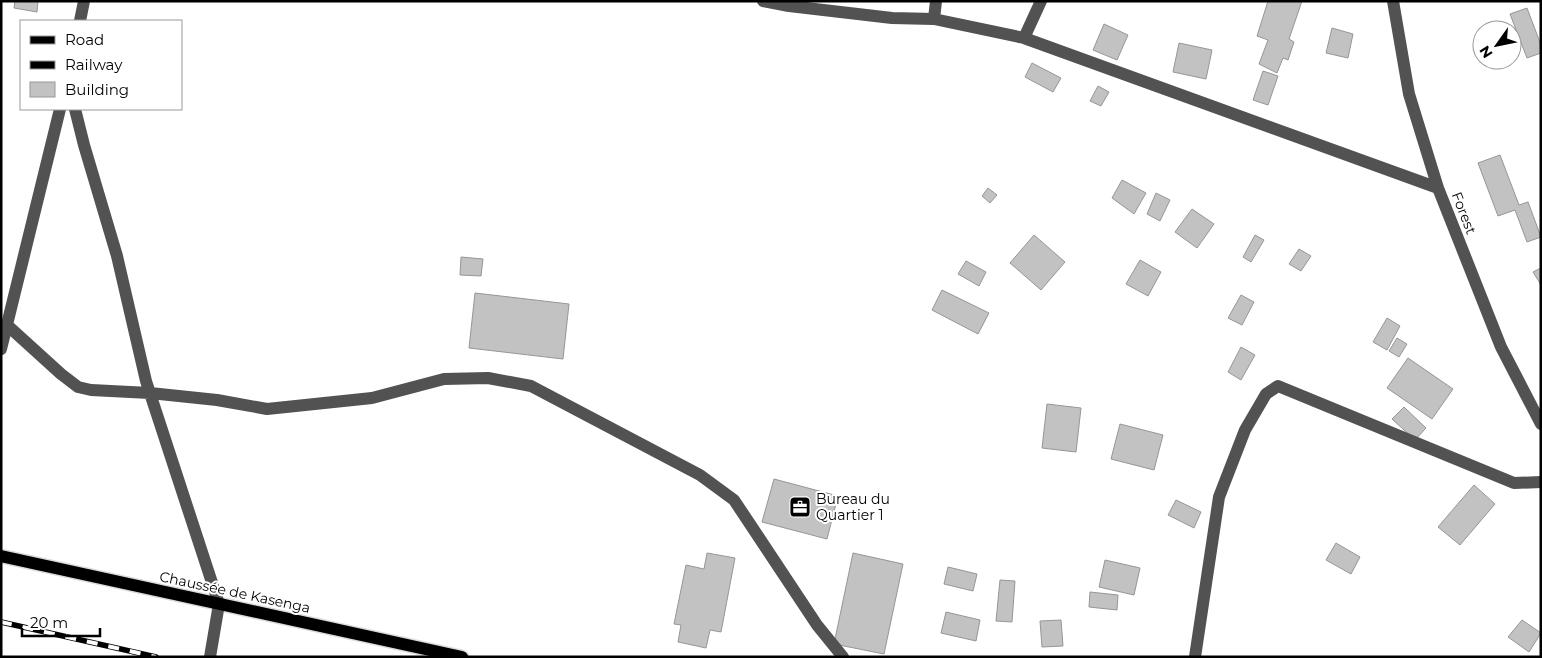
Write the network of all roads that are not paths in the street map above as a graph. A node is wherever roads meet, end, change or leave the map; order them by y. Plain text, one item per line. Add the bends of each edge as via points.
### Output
1 (84, 1) edge
2 (763, 1) edge
3 (936, 1) edge
4 (1041, 1) edge
5 (1393, 1) edge
6 (934, 19) junction
7 (80, 20) edge
8 (1024, 38) junction
9 (60, 110) edge
10 (75, 110) edge
11 (1438, 188) junction
12 (7, 325) junction
13 (1, 349) edge
14 (150, 393) junction
15 (1540, 423) edge
16 (1541, 482) edge
17 (1, 556) edge
18 (219, 604) junction
19 (210, 657) edge
20 (462, 657) edge
21 (843, 657) edge
22 (1195, 657) edge

1 - 7 street
2 - 6 street via 892,18
3 - 6 street
4 - 8 street
5 - 11 street, Forest via 1409,94
6 - 8 street
8 - 11 street
9 - 12 street
10 - 14 street via 117,256
11 - 15 street, Forest via 1501,347
12 - 13 street
12 - 14 street via 78,386 91,390
14 - 18 street
14 - 21 street via 267,409 372,398 444,379 488,378 531,386 700,475 734,500 817,625
16 - 22 street via 1514,483 1278,386 1266,394 1245,430 1219,497
17 - 18 main road, Chaussée de Kasenga
18 - 19 street
18 - 20 main road, Chaussée de Kasenga

